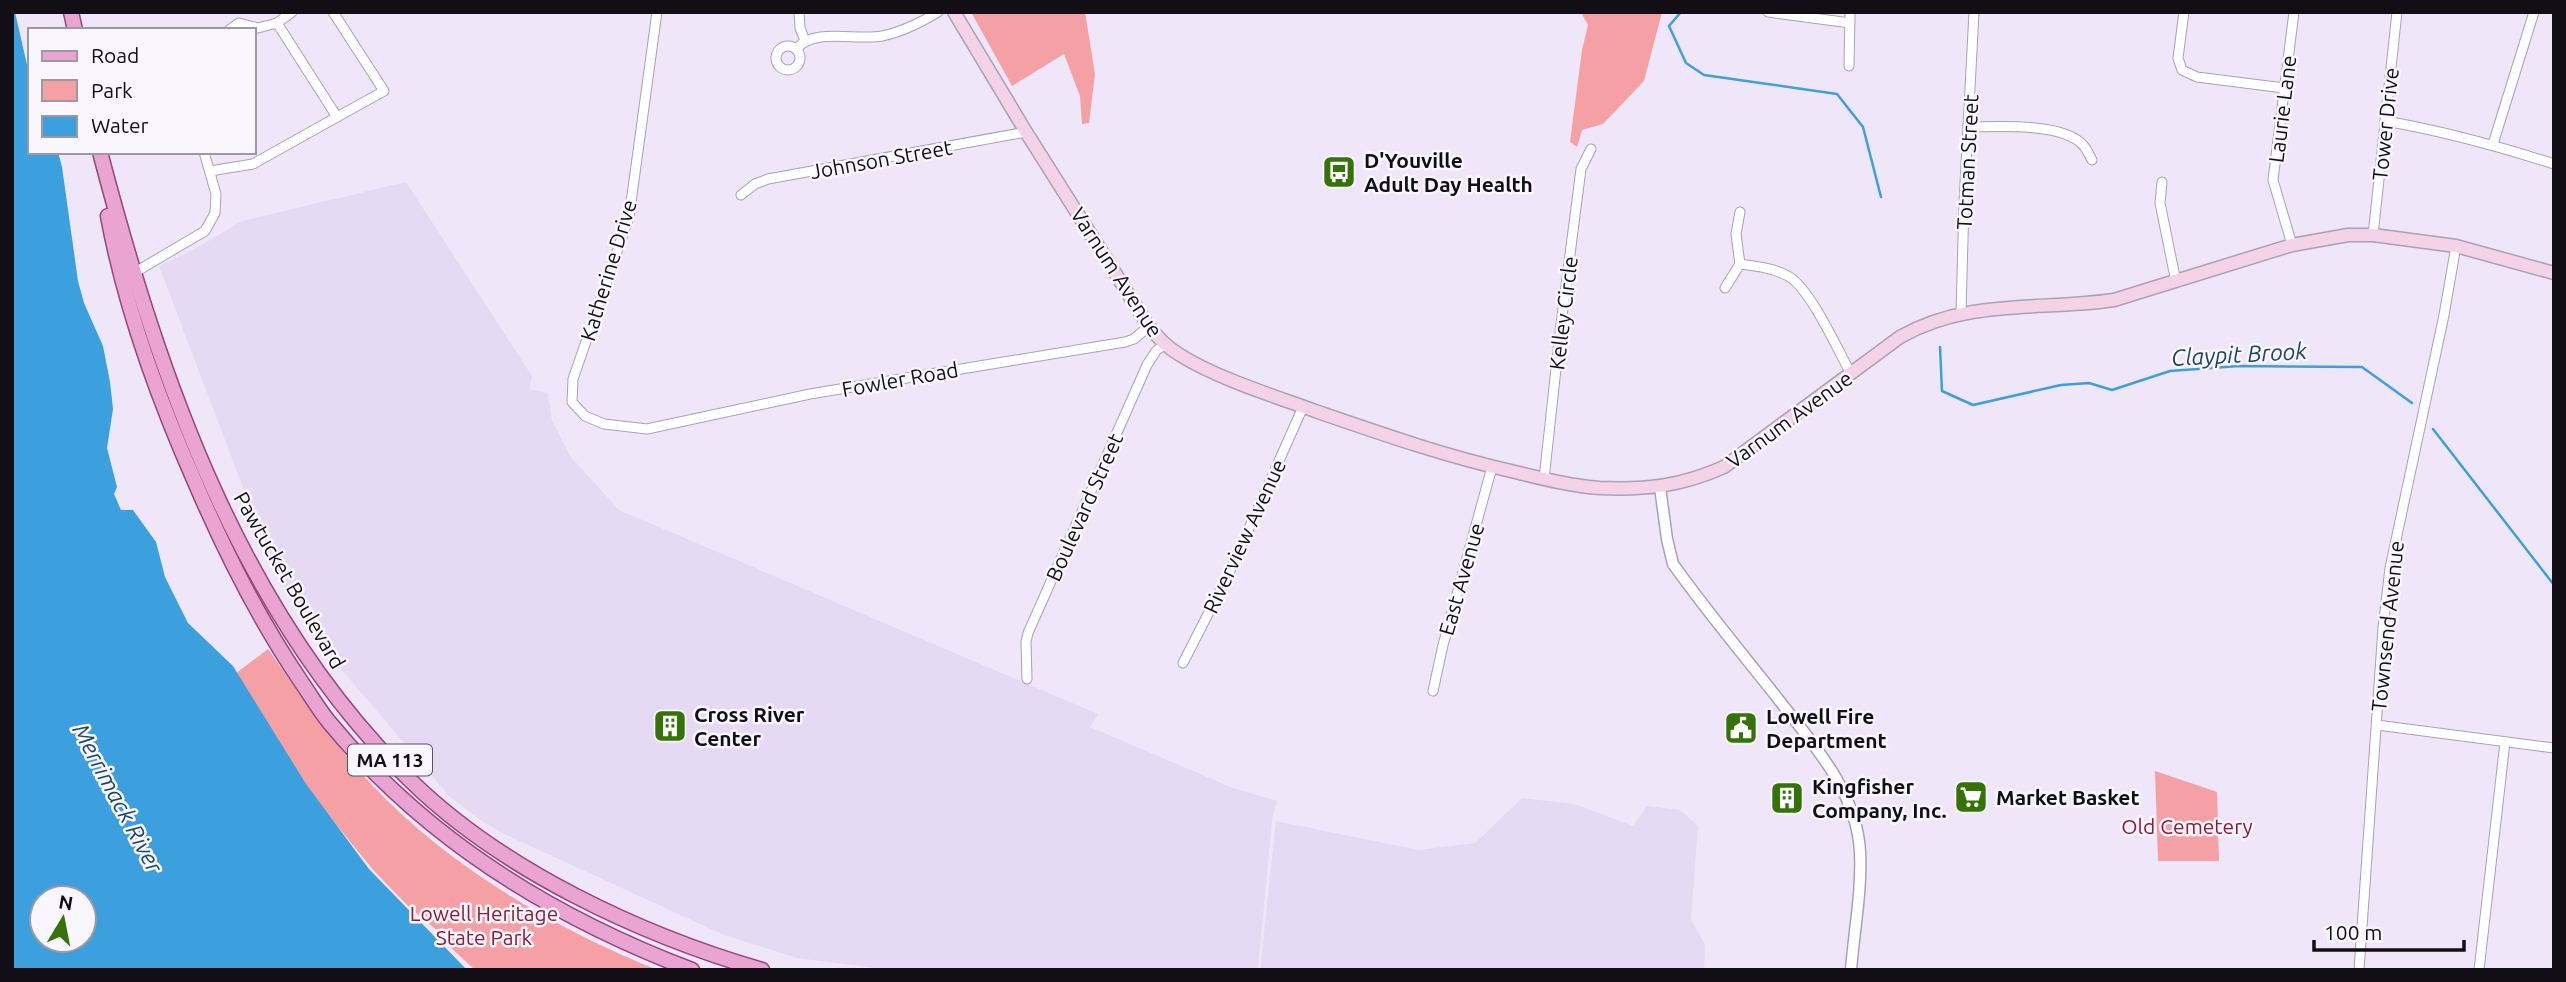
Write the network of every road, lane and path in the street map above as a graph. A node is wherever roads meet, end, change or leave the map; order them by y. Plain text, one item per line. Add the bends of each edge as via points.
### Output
1 (292, 12) edge
2 (333, 12) edge
3 (657, 12) edge
4 (799, 12) edge
5 (938, 12) edge
6 (954, 12) edge
7 (1768, 12) edge
8 (1850, 12) edge
9 (1974, 12) edge
10 (2184, 12) edge
11 (2294, 12) edge
12 (2397, 12) edge
13 (2534, 12) edge
14 (277, 23) junction
15 (1850, 23) junction
16 (232, 28) edge
17 (805, 41) junction
18 (796, 49) dead end
19 (1849, 66) dead end
20 (2284, 88) junction
21 (337, 117) junction
22 (2385, 121) junction
23 (1968, 127) junction
24 (1026, 132) junction
25 (2494, 144) junction
26 (1591, 149) dead end
27 (99, 154) edge
28 (205, 154) edge
29 (2092, 160) dead end
30 (2554, 164) edge
31 (209, 171) junction
32 (2162, 182) dead end
33 (741, 195) dead end
34 (1740, 212) dead end
35 (2373, 235) junction
36 (2292, 246) junction
37 (2456, 246) junction
38 (1740, 264) junction
39 (2554, 273) edge
40 (127, 277) junction
41 (2176, 282) junction
42 (1725, 288) dead end
43 (1961, 312) junction
44 (1149, 326) junction
45 (1165, 344) junction
46 (1851, 374) junction
47 (1303, 407) junction
48 (647, 429) joint
49 (1492, 467) junction
50 (1544, 479) junction
51 (1660, 487) junction
52 (1183, 663) dead end
53 (1027, 679) dead end
54 (1433, 691) dead end
55 (2377, 725) junction
56 (2505, 742) junction
57 (2554, 748) edge
58 (692, 970) edge
59 (762, 970) edge
60 (1851, 970) edge
61 (2359, 970) edge
62 (2479, 970) edge

1 - 14 street
2 - 21 street via 384,92
3 - 48 street, Katherine Drive via 629,217 573,379 572,402 585,416 604,424
4 - 17 street
5 - 17 street via 914,26 881,36
6 - 24 main road, Varnum Avenue
7 - 15 street
8 - 15 street
9 - 23 street, Totman Street
10 - 20 street via 2178,58 2182,70 2197,77
11 - 20 street, Laurie Lane
12 - 22 street, Tower Drive
13 - 25 street
14 - 16 street via 258,28 239,23
14 - 21 street
15 - 19 street
17 - 18 street
20 - 36 street, Laurie Lane via 2273,180
21 - 31 street via 253,164
22 - 25 street
22 - 35 street, Tower Drive
23 - 29 street via 2066,134 2083,145
23 - 43 street, Totman Street
24 - 33 street, Johnson Street via 768,179
24 - 44 main road, Varnum Avenue
25 - 30 street
26 - 50 street, Kelley Circle via 1579,182
27 - 40 main road, Pawtucket Boulevard / MA 113
28 - 31 street
31 - 40 street via 216,194 215,213 205,231
32 - 41 street via 2160,203
34 - 38 street via 1736,234
35 - 36 main road, Varnum Avenue
35 - 37 main road, Varnum Avenue
36 - 41 main road, Varnum Avenue
37 - 39 main road, Varnum Avenue
37 - 55 street, Townsend Avenue via 2390,568
38 - 42 street
38 - 46 street via 1790,277 1806,292
40 - 58 main road, Pawtucket Boulevard / MA 113 via 143,351 218,534 285,657 328,721 424,820 498,873 613,937
40 - 59 main road, Pawtucket Boulevard / MA 113 via 186,428 241,542 327,686 368,737 457,821 564,889 674,942
41 - 43 main road, Varnum Avenue via 2114,300
43 - 46 main road, Varnum Avenue via 1913,330
44 - 45 main road, Varnum Avenue
44 - 48 street, Fowler Road via 1134,338 1112,345 810,394
45 - 47 main road, Varnum Avenue via 1198,365
45 - 53 street, Boulevard Street via 1147,365 1028,633
46 - 51 main road, Varnum Avenue via 1724,467 1693,481
47 - 49 main road, Varnum Avenue
47 - 52 street, Riverview Avenue
49 - 50 main road, Varnum Avenue
49 - 54 street, East Avenue
50 - 51 main road, Varnum Avenue via 1600,488
51 - 60 street via 1673,564 1807,736 1847,798 1860,852
55 - 56 street
55 - 61 street, Townsend Avenue
56 - 57 street
56 - 62 street

